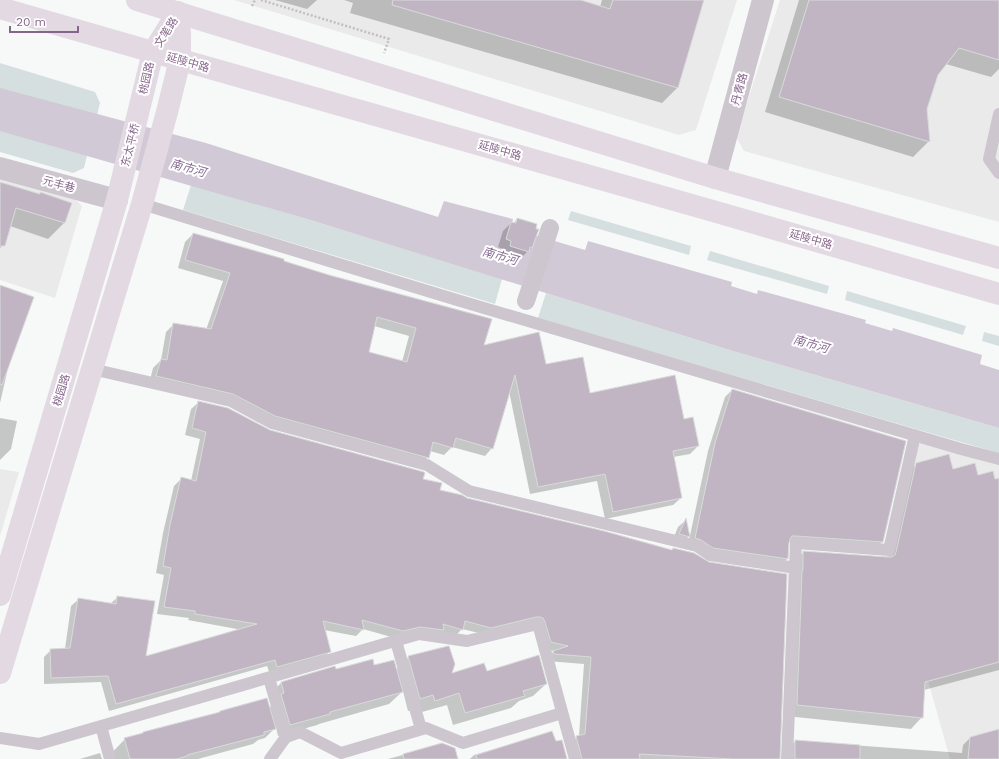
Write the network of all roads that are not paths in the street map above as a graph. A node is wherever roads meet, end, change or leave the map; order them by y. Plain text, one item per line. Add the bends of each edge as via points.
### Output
1 (137, 0) edge
2 (763, 0) edge
3 (0, 8) edge
4 (178, 12) junction
5 (153, 52) junction
6 (180, 60) junction
7 (140, 104) joint
8 (999, 114) edge
9 (0, 168) edge
10 (999, 173) edge
11 (715, 178) junction
12 (119, 193) junction
13 (143, 198) junction
14 (550, 228) dead end
15 (999, 258) edge
16 (999, 294) edge
17 (526, 301) dead end
18 (92, 369) junction
19 (915, 435) junction
20 (999, 459) edge
21 (796, 568) junction
22 (0, 595) edge
23 (396, 641) junction
24 (0, 673) edge
25 (268, 678) junction
26 (562, 713) junction
27 (101, 726) junction
28 (421, 729) junction
29 (286, 736) junction
30 (0, 738) edge
31 (110, 759) edge
32 (270, 759) edge
33 (575, 759) edge
34 (787, 759) edge

1 - 4 main road
2 - 11 street, 丹青路
3 - 5 main road, 延陵中路
4 - 5 main road, 文笔路
4 - 6 main road
4 - 11 main road
5 - 6 main road, 延陵中路
5 - 7 main road, 桃园路
6 - 13 main road
6 - 16 main road, 延陵中路 via 713,210
7 - 12 main road, 东太平桥
8 - 10 lane via 989,159
9 - 12 street, 元丰巷
11 - 15 main road
12 - 22 main road, 桃园路
13 - 18 main road
13 - 19 lane via 450,298
14 - 17 street
18 - 21 lane via 231,401 272,424 427,465 470,491 697,546 710,555
18 - 24 main road
19 - 20 lane
19 - 21 lane via 889,550 796,543
21 - 34 lane
23 - 25 lane
23 - 26 lane via 420,634 468,641 538,624
23 - 28 lane
25 - 27 lane
25 - 29 lane
26 - 28 lane via 463,743 426,728
26 - 33 lane
27 - 30 lane via 38,744
27 - 31 lane
28 - 29 lane via 341,753 300,732
29 - 32 lane

